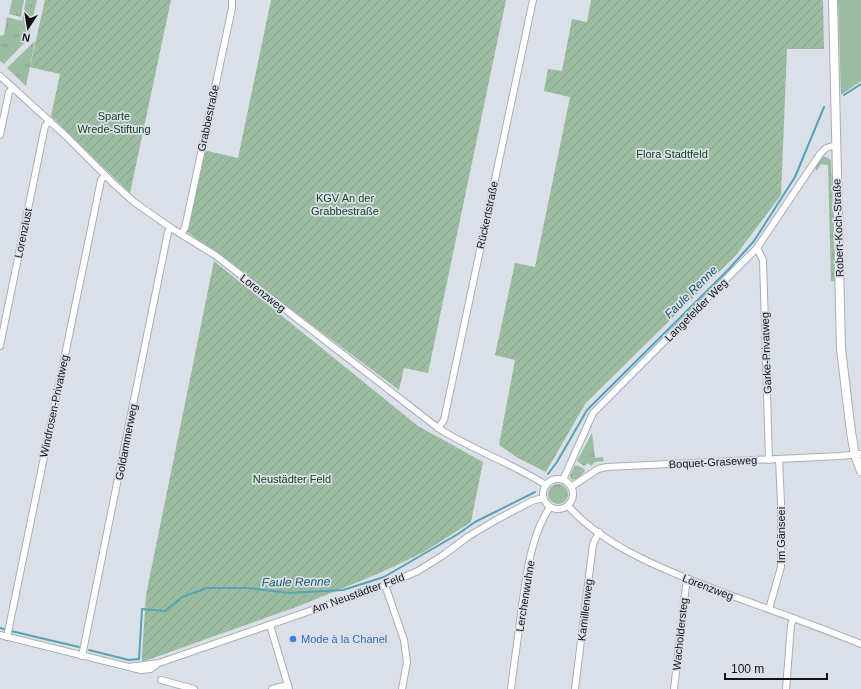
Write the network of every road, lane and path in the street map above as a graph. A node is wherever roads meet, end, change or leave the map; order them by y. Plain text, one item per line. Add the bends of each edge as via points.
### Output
1 (232, 0) edge
2 (533, 0) edge
3 (833, 0) edge
4 (0, 76) edge
5 (13, 88) junction
6 (50, 121) junction
7 (0, 135) edge
8 (836, 144) junction
9 (105, 176) junction
10 (171, 228) junction
11 (181, 234) junction
12 (757, 248) junction
13 (0, 346) edge
14 (438, 428) junction
15 (858, 454) edge
16 (779, 459) junction
17 (769, 460) junction
18 (861, 471) edge
19 (563, 480) junction
20 (546, 485) junction
21 (572, 487) junction
22 (543, 498) junction
23 (568, 506) junction
24 (550, 507) junction
25 (599, 532) junction
26 (688, 579) junction
27 (385, 585) junction
28 (769, 609) junction
29 (793, 619) junction
30 (270, 625) junction
31 (3, 636) edge
32 (861, 644) edge
33 (82, 656) junction
34 (161, 680) dead end
35 (288, 687) edge
36 (194, 689) edge
37 (272, 689) edge
38 (402, 689) edge
39 (511, 689) edge
40 (575, 689) edge
41 (674, 689) edge
42 (786, 689) edge

1 - 11 street, Grabbestraße
2 - 14 street, Rückertstraße via 444,420
3 - 8 street, Robert-Koch-Straße
4 - 5 street, Lorenzweg
5 - 6 street, Lorenzweg
5 - 7 street via 9,92
6 - 9 street, Lorenzweg
6 - 13 street, Lorenzlust via 45,126
8 - 12 street, Langefelder Weg via 820,154
8 - 15 street, Robert-Koch-Straße via 841,349 848,417
9 - 10 street, Lorenzweg via 134,202
9 - 31 street, Windrosen-Privatweg via 101,180
10 - 11 street, Lorenzweg
10 - 33 street, Goldammerweg via 168,232
11 - 14 street, Lorenzweg via 228,265
12 - 17 street, Garke-Privatweg via 763,260
12 - 19 street, Langefelder Weg via 593,413
14 - 20 street, Lorenzweg
15 - 16 street, Boquet-Graseweg
15 - 18 street, Robert-Koch-Straße
16 - 17 street, Boquet-Graseweg
16 - 28 street, Im Gänseei via 781,567
17 - 21 street, Boquet-Graseweg via 607,467 598,469
19 - 20 street via 554,480
19 - 21 street
20 - 22 street
21 - 23 street via 573,497
22 - 24 street
22 - 27 street, Am Neustädter Feld via 483,528 418,571
23 - 24 street via 559,509
23 - 25 street, Lorenzweg
24 - 39 street, Lerchenwuhne via 536,534 526,576
25 - 26 street, Lorenzweg via 632,553
25 - 40 street, Kamillenweg via 593,544
26 - 28 street, Lorenzweg
26 - 41 street, Wacholdersteg
27 - 30 street, Am Neustädter Feld
27 - 38 street via 404,640 406,662
28 - 29 street, Lorenzweg
29 - 32 street, Lorenzweg
29 - 42 street
30 - 33 street, Am Neustädter Feld via 159,662 129,667
30 - 35 street
31 - 33 street, Am Neustädter Feld
34 - 36 street
35 - 37 street

